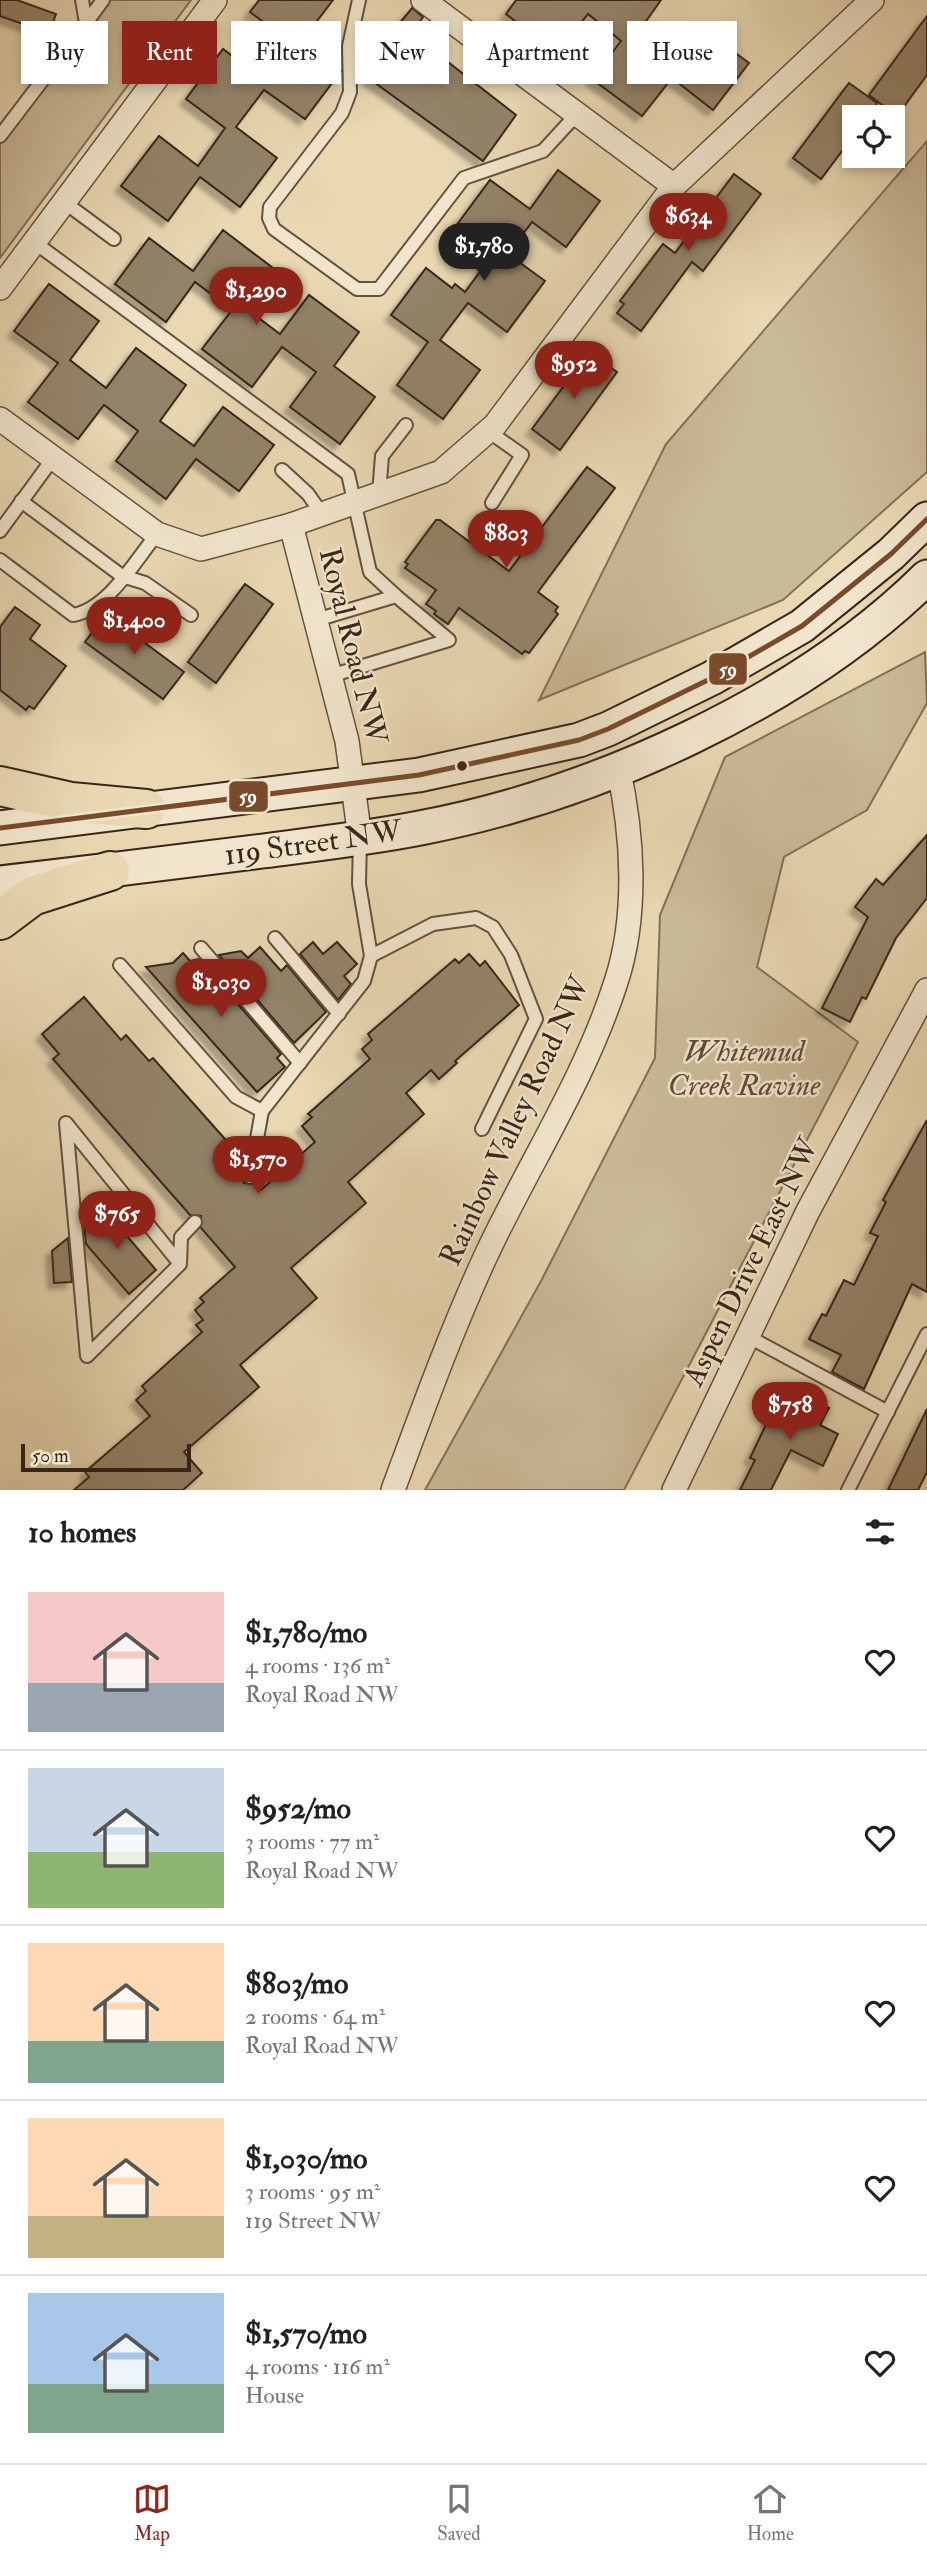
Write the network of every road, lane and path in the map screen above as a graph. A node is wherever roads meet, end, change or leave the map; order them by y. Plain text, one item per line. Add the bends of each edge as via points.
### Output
1 (82, 0) edge
2 (103, 0) edge
3 (215, 0) edge
4 (359, 0) edge
5 (423, 0) edge
6 (872, 0) edge
7 (86, 21) edge
8 (87, 21) edge
9 (40, 84) edge
10 (577, 114) junction
11 (0, 136) edge
12 (674, 186) junction
13 (64, 202) junction
14 (114, 239) dead end
15 (34, 242) junction
16 (0, 288) edge
17 (0, 419) edge
18 (406, 425) dead end
19 (488, 430) junction
20 (54, 457) junction
21 (282, 470) dead end
22 (379, 494) junction
23 (21, 501) junction
24 (355, 502) junction
25 (492, 503) dead end
26 (322, 514) junction
27 (927, 519) edge
28 (291, 525) junction
29 (0, 531) edge
30 (157, 534) junction
31 (0, 560) edge
32 (122, 576) junction
33 (927, 578) edge
34 (396, 596) junction
35 (191, 615) dead end
36 (316, 620) junction
37 (330, 676) junction
38 (608, 729) junction
39 (618, 767) junction
40 (353, 783) junction
41 (0, 786) edge
42 (146, 809) junction
43 (0, 828) edge
44 (360, 838) junction
45 (110, 871) junction
46 (0, 883) edge
47 (0, 920) edge
48 (275, 938) dead end
49 (201, 948) dead end
50 (371, 957) junction
51 (120, 965) dead end
52 (927, 990) edge
53 (339, 1014) junction
54 (300, 1063) junction
55 (262, 1111) junction
56 (482, 1129) dead end
57 (250, 1177) dead end
58 (195, 1222) dead end
59 (180, 1264) junction
60 (927, 1334) edge
61 (749, 1337) junction
62 (888, 1412) junction
63 (393, 1490) edge
64 (674, 1490) edge
65 (848, 1490) edge

1 - 7 lane
2 - 8 lane
3 - 13 street
4 - 10 lane via 349,46 350,92 342,113 271,207 269,218 274,229 357,289 379,289 464,178 543,150
5 - 10 street
6 - 12 street, Royal Road NW
9 - 11 lane
10 - 12 street
12 - 19 street, Royal Road NW
13 - 14 lane
13 - 15 street
15 - 16 street
15 - 24 lane via 348,474
17 - 20 street, Royal Road NW
18 - 22 lane via 382,456
19 - 22 street, Royal Road NW via 441,472
19 - 25 lane via 522,455
20 - 23 lane
20 - 30 street, Royal Road NW
21 - 26 lane
22 - 24 street, Royal Road NW
23 - 29 lane
23 - 32 lane
24 - 26 street, Royal Road NW
24 - 34 lane via 370,572
26 - 28 street, Royal Road NW
27 - 38 main road, 119 Street NW via 802,626 712,678
28 - 30 street, Royal Road NW via 201,549
28 - 36 street, Royal Road NW
30 - 32 lane
31 - 32 lane via 73,615 88,612 107,597
32 - 35 lane via 145,583
33 - 39 main road, 119 Street NW via 827,660 735,718
34 - 36 lane
34 - 37 lane via 449,640
36 - 37 street, Royal Road NW
37 - 40 street, Royal Road NW
38 - 39 main road
38 - 40 main road, 119 Street NW via 512,756
39 - 44 main road, 119 Street NW via 519,803 422,828
39 - 63 street, Rainbow Valley Road NW via 626,809 629,917 617,980 596,1034 449,1338
40 - 42 main road, 119 Street NW
40 - 44 street, Royal Road NW
41 - 42 highway via 71,802
42 - 43 main road, 119 Street NW
44 - 45 main road, 119 Street NW
44 - 50 lane via 359,884
45 - 46 main road, 119 Street NW
45 - 47 highway via 32,896
48 - 53 lane
49 - 54 lane
50 - 53 lane via 364,981
50 - 56 lane via 433,924 476,918 493,927 511,955 536,1019
51 - 55 lane via 236,1097
52 - 61 street, Aspen Drive East NW via 808,1211
53 - 54 lane
54 - 55 lane
55 - 57 lane
58 - 59 lane via 181,1237
59 - 59 lane via 127,1199 66,1123 86,1356
60 - 62 lane
61 - 62 lane
61 - 64 street, Aspen Drive East NW
62 - 65 lane

